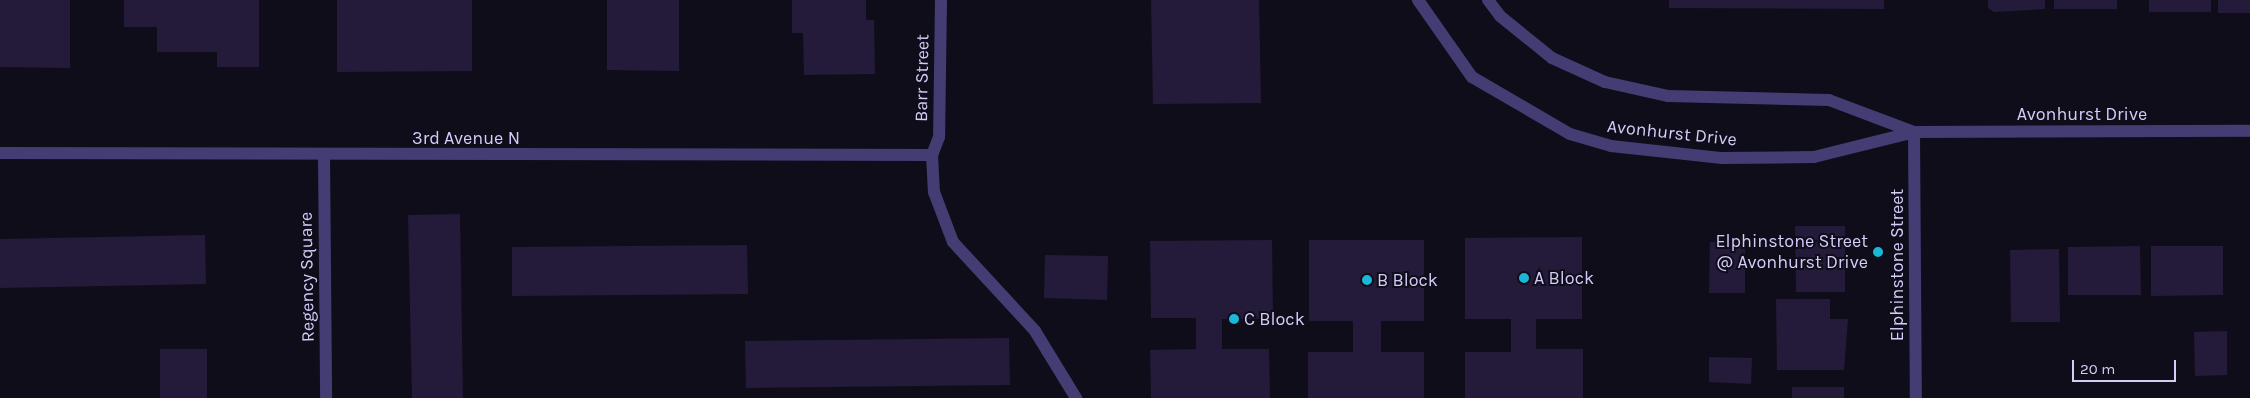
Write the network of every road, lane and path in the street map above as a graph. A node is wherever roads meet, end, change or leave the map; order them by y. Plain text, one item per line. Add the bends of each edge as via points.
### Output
1 (940, 0) edge
2 (1418, 0) edge
3 (1488, 0) edge
4 (2250, 131) edge
5 (1914, 132) junction
6 (0, 153) edge
7 (324, 155) junction
8 (932, 155) junction
9 (326, 398) edge
10 (1076, 398) edge
11 (1916, 398) edge

1 - 8 street, Barr Street via 939,137
2 - 5 street, Avonhurst Drive via 1472,76 1570,134 1611,146 1722,158 1814,158
3 - 5 street, Avonhurst Drive via 1500,16 1552,58 1605,82 1668,96 1829,100
4 - 5 street, Avonhurst Drive
5 - 11 street, Elphinstone Street
6 - 7 street, 3rd Avenue N
7 - 8 street, 3rd Avenue N
7 - 9 street, Regency Square
8 - 10 street, Barr Street via 934,192 953,242 1035,331

